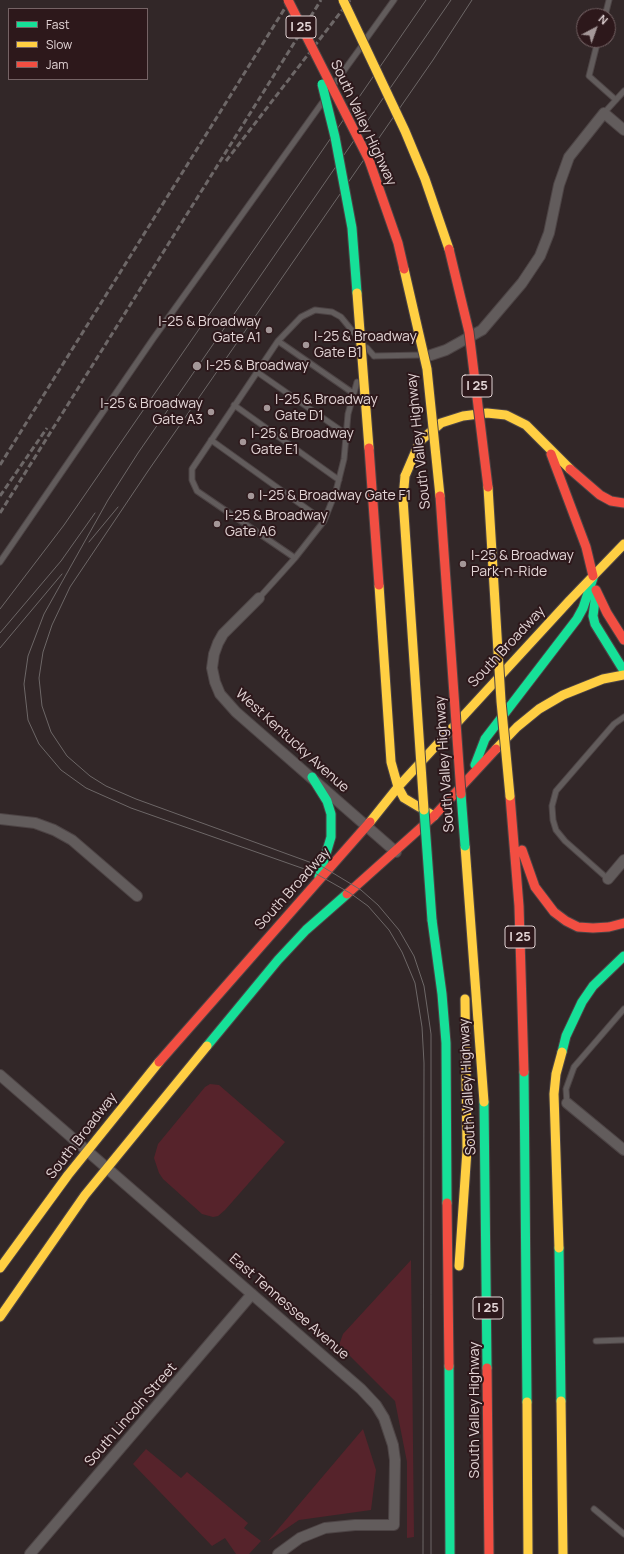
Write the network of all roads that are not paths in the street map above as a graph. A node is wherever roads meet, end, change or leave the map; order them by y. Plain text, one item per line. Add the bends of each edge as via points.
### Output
1 (288, 0) edge
2 (343, 0) edge
3 (394, 0) edge
4 (596, 48) edge
5 (314, 54) junction
6 (624, 91) edge
7 (616, 100) junction
8 (604, 113) junction
9 (624, 130) edge
10 (278, 340) junction
11 (431, 355) joint
12 (374, 356) junction
13 (257, 372) junction
14 (353, 393) junction
15 (234, 406) junction
16 (346, 434) junction
17 (210, 440) junction
18 (547, 446) junction
19 (339, 480) junction
20 (624, 503) edge
21 (324, 521) junction
22 (624, 544) edge
23 (295, 558) junction
24 (0, 562) edge
25 (593, 576) junction
26 (596, 592) junction
27 (259, 598) joint
28 (624, 640) edge
29 (624, 671) edge
30 (624, 675) edge
31 (624, 717) edge
32 (472, 775) junction
33 (312, 777) junction
34 (398, 787) junction
35 (510, 796) junction
36 (434, 816) junction
37 (0, 819) edge
38 (367, 826) junction
39 (396, 852) junction
40 (624, 860) edge
41 (608, 879) joint
42 (317, 883) junction
43 (467, 886) junction
44 (137, 896) dead end
45 (624, 922) edge
46 (624, 956) edge
47 (624, 1009) edge
48 (0, 1075) edge
49 (567, 1103) joint
50 (624, 1150) edge
51 (88, 1151) junction
52 (107, 1168) junction
53 (0, 1268) edge
54 (458, 1278) dead end
55 (457, 1292) dead end
56 (252, 1294) junction
57 (0, 1318) edge
58 (624, 1340) edge
59 (596, 1341) dead end
60 (448, 1447) junction
61 (594, 1509) dead end
62 (624, 1534) edge
63 (30, 1554) edge
64 (278, 1554) edge
65 (450, 1554) edge
66 (489, 1554) edge
67 (528, 1554) edge
68 (563, 1554) edge

1 - 5 main road, South Valley Highway / I 25, bridge
2 - 35 main road, I 25, bridge via 425,178 451,256 469,332 488,485 501,701
3 - 24 lane via 153,339
4 - 7 lane via 589,76
5 - 34 main road, bridge via 335,137 352,228 391,762
5 - 43 main road, South Valley Highway / I 25, bridge via 369,160 386,205 410,289 427,369 438,466
6 - 7 lane
7 - 8 lane
8 - 9 street
8 - 11 street via 569,158 559,185 549,233 540,256 522,283 482,330 446,350
10 - 12 lane via 300,317 315,310 323,310 341,317
10 - 13 lane
10 - 14 lane
11 - 12 lane
12 - 14 lane
13 - 15 lane
13 - 16 lane
14 - 16 lane
15 - 17 lane
15 - 19 lane
16 - 19 lane
17 - 21 lane
17 - 23 lane via 192,469 195,488
18 - 20 main road via 600,495 611,501
18 - 25 main road via 574,511
18 - 60 main road, bridge via 526,425 506,415 487,413 463,416 441,423 420,441 405,476 403,499 432,920 446,1043
19 - 21 lane
21 - 23 lane
22 - 25 main road, South Broadway
23 - 27 lane
25 - 26 main road
25 - 32 main road via 577,619 485,739
25 - 34 main road, South Broadway
26 - 28 main road
26 - 29 main road via 593,616 595,624
27 - 33 street, West Kentucky Avenue via 223,634 218,643 212,668 214,682 227,704
30 - 32 main road via 585,685 539,709 506,738
31 - 41 lane via 614,724 556,792 552,806 556,830
32 - 36 main road
33 - 38 street, West Kentucky Avenue
33 - 42 main road via 327,801 331,814 332,837
34 - 36 main road via 404,798
34 - 38 main road, South Broadway
35 - 45 main road via 528,871 535,887 554,912 578,927 609,927
35 - 67 main road, I 25 via 519,906 524,1079
36 - 39 main road
37 - 44 street via 35,823 72,840
38 - 39 street, West Kentucky Avenue
38 - 42 main road, South Broadway
39 - 52 main road via 331,908 278,960
40 - 41 street
42 - 51 main road, South Broadway via 156,1067
43 - 54 main road via 466,1150
43 - 66 main road, South Valley Highway / I 25 via 482,1062 485,1140
46 - 68 main road via 593,986 582,1002 566,1036 556,1074 554,1100 559,1222
47 - 49 lane via 574,1067 566,1089
48 - 51 street, East Tennessee Avenue
49 - 50 street
51 - 52 street, East Tennessee Avenue
51 - 53 main road, South Broadway
52 - 56 street, East Tennessee Avenue
52 - 57 main road
55 - 60 main road
56 - 63 street, South Lincoln Street
56 - 64 street, East Tennessee Avenue via 376,1404 384,1418 393,1445 394,1525 325,1528 300,1538
58 - 59 lane
60 - 65 main road
61 - 62 lane

